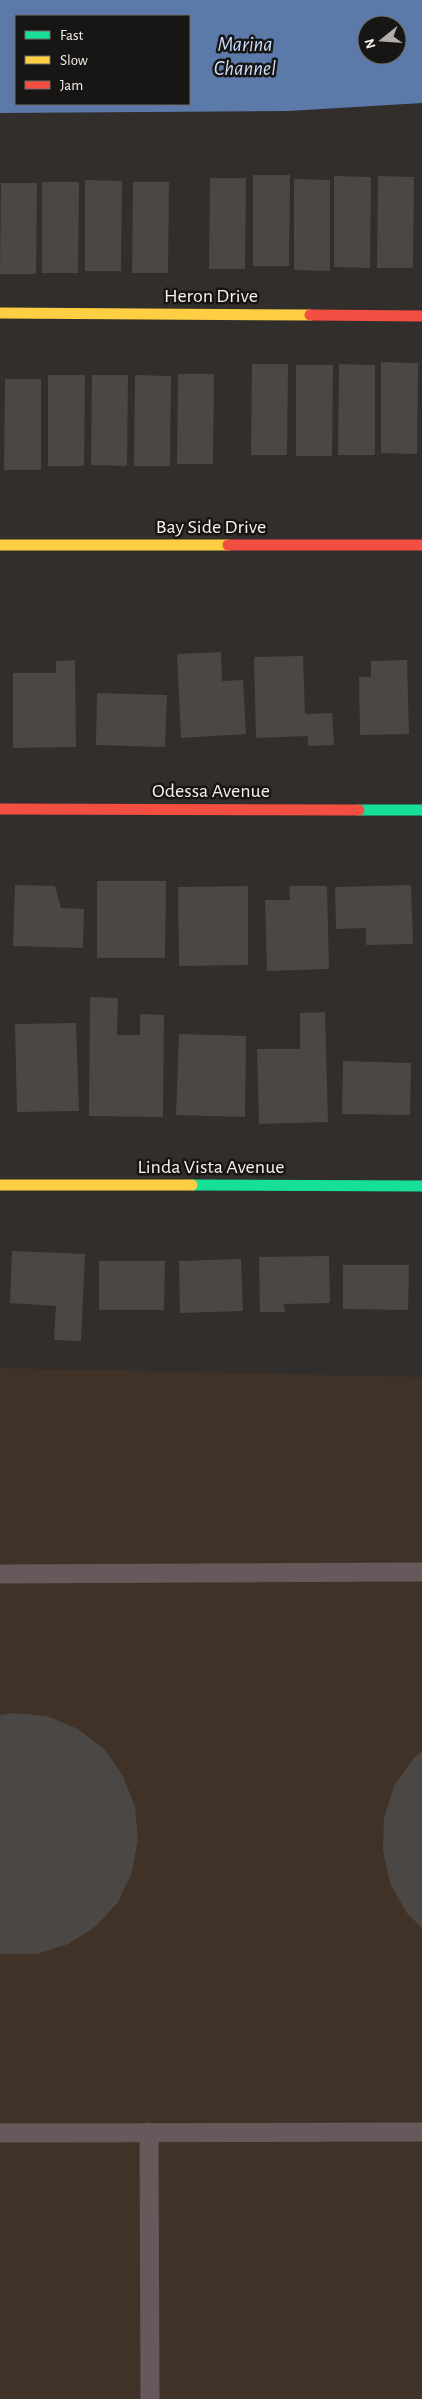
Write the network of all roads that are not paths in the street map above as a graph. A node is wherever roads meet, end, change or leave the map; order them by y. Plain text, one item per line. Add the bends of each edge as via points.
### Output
1 (0, 313) edge
2 (422, 316) edge
3 (0, 545) edge
4 (422, 545) edge
5 (0, 809) edge
6 (422, 810) edge
7 (0, 1185) edge
8 (422, 1186) edge
9 (422, 1572) edge
10 (0, 1574) edge
11 (0, 2132) edge
12 (149, 2132) junction
13 (422, 2132) edge
14 (150, 2399) edge

1 - 2 street, Heron Drive
3 - 4 street, Bay Side Drive
5 - 6 street, Odessa Avenue
7 - 8 street, Linda Vista Avenue
9 - 10 lane
11 - 12 lane
12 - 13 lane
12 - 14 lane

